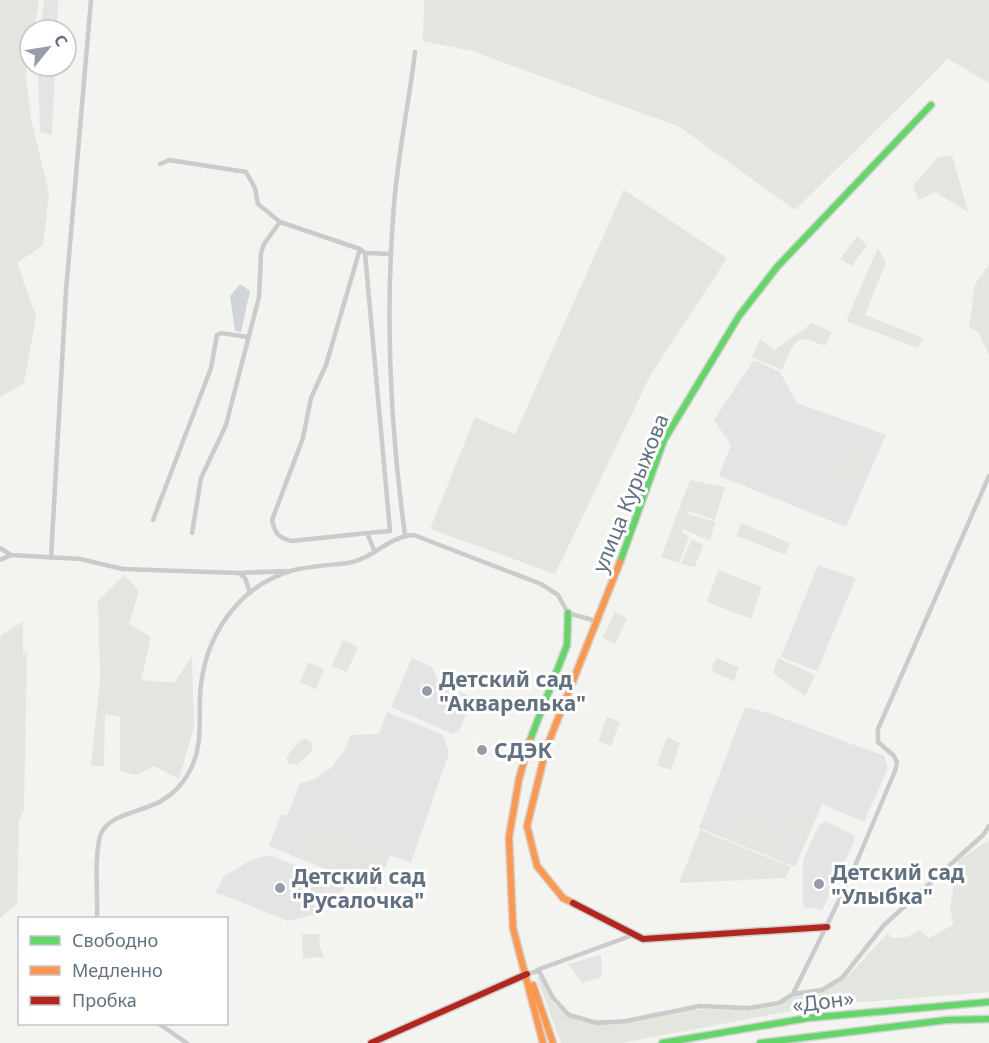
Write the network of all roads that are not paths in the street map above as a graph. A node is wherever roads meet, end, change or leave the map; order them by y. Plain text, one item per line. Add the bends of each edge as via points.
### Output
1 (91, 0) edge
2 (415, 52) dead end
3 (931, 105) dead end
4 (160, 164) dead end
5 (280, 222) junction
6 (360, 249) junction
7 (365, 253) junction
8 (390, 254) junction
9 (248, 337) junction
10 (989, 476) edge
11 (153, 520) dead end
12 (192, 533) dead end
13 (367, 533) junction
14 (405, 535) junction
15 (0, 548) edge
16 (375, 552) junction
17 (11, 555) junction
18 (51, 558) junction
19 (0, 560) edge
20 (292, 571) junction
21 (239, 573) junction
22 (250, 593) junction
23 (567, 613) junction
24 (596, 621) junction
25 (989, 826) edge
26 (97, 917) edge
27 (827, 927) junction
28 (633, 935) junction
29 (535, 971) junction
30 (527, 974) junction
31 (793, 994) junction
32 (989, 1002) edge
33 (989, 1019) edge
34 (162, 1025) edge
35 (187, 1043) edge
36 (371, 1043) edge
37 (543, 1043) edge
38 (553, 1043) edge
39 (662, 1043) edge
40 (760, 1043) edge

1 - 18 street via 66,291
2 - 8 street via 398,159
3 - 24 main road, улица Курыжова via 777,267 739,316 664,440
4 - 5 street via 169,160 246,172 258,204
5 - 6 street
5 - 9 street via 261,254 259,297
6 - 7 street
6 - 13 street via 326,364 311,398 303,438 272,520 280,538 292,541
7 - 8 street
7 - 13 street via 390,531
8 - 14 street via 390,352
9 - 11 street via 217,335 211,368
9 - 12 street via 226,425 201,478
10 - 27 street via 878,729 878,742 897,762 895,771
13 - 16 street
14 - 16 street
14 - 23 street via 414,535 541,584 558,595
15 - 17 street
16 - 20 street via 351,562
17 - 18 street
17 - 19 street
18 - 21 street via 80,559 123,569
20 - 21 street
20 - 22 street
21 - 22 street
22 - 26 street via 224,620 205,660 199,743 188,775 162,801 111,822 103,830 99,844
23 - 24 street
23 - 30 main road via 567,645 527,752 509,837 513,928
24 - 28 main road, улица Курыжова via 546,749 527,826 537,866 563,898
25 - 31 street via 884,925 842,978 822,990
27 - 28 main road via 643,939
27 - 31 street
28 - 29 street
29 - 30 street
29 - 31 street via 542,975 553,998 569,1015 597,1023 700,1006 767,1006
30 - 36 main road
30 - 37 main road
30 - 38 main road
32 - 39 main road, «Дон» via 808,1018
33 - 40 main road, «Дон» via 947,1020
34 - 35 street

